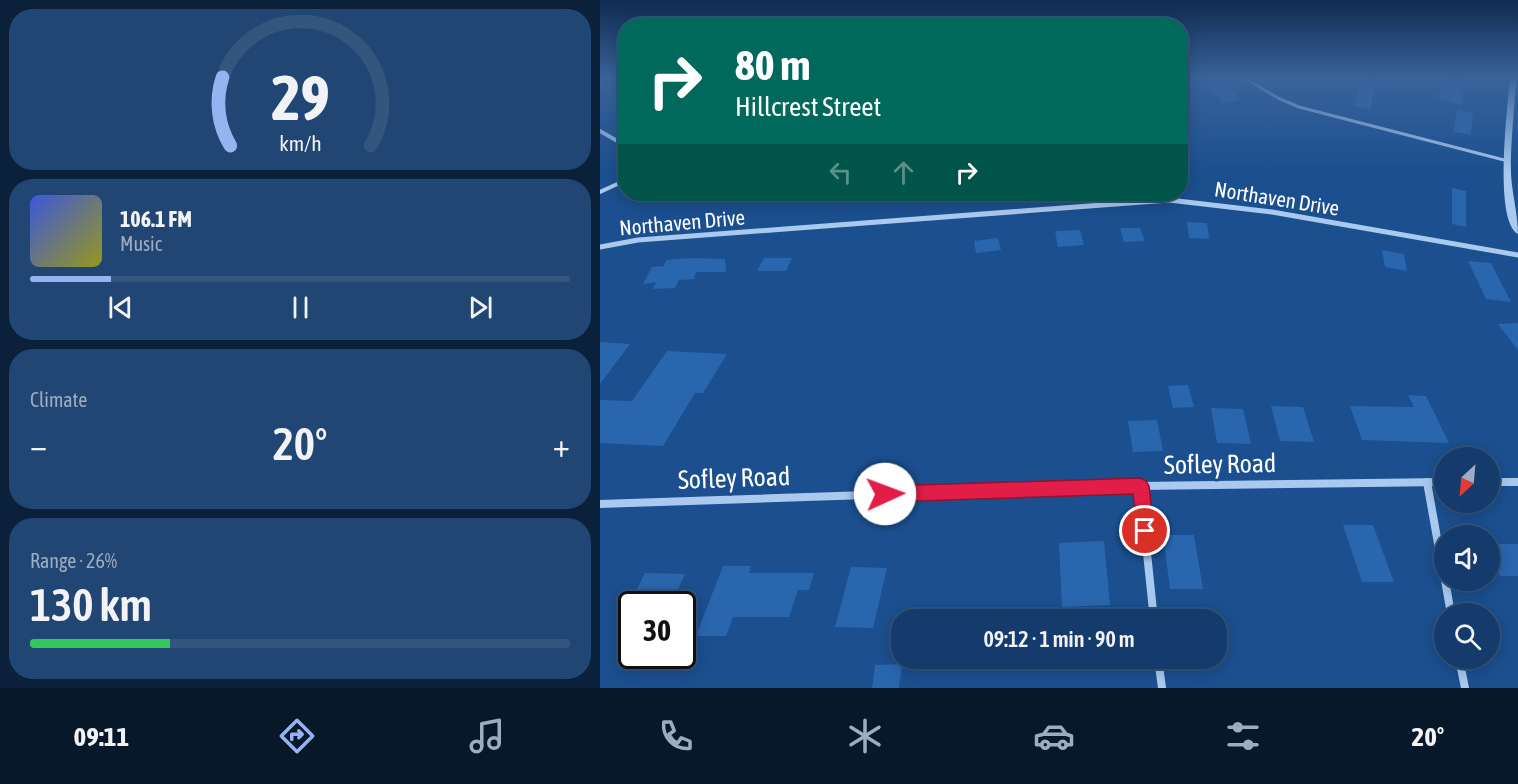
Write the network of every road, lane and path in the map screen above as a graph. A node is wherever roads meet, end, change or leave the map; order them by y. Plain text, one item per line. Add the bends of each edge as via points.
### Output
1 (1307, 109) edge
2 (1514, 109) edge
3 (600, 131) edge
4 (618, 141) edge
5 (1508, 161) junction
6 (618, 184) edge
7 (600, 192) edge
8 (1156, 201) edge
9 (1178, 201) edge
10 (1518, 231) edge
11 (600, 247) edge
12 (1518, 255) edge
13 (1427, 482) junction
14 (1434, 482) edge
15 (1500, 482) edge
16 (1518, 482) edge
17 (1140, 486) junction
18 (600, 504) edge
19 (1435, 525) edge
20 (1153, 609) edge
21 (1159, 669) edge
22 (1461, 669) edge
23 (1161, 688) edge
24 (1465, 688) edge

1 - 5 lane
2 - 5 street
3 - 4 street
5 - 10 street via 1510,199
6 - 7 lane
8 - 11 street, Northaven Drive via 638,240
9 - 12 street, Northaven Drive via 1272,212
13 - 14 street, Sofley Road
13 - 17 street, Sofley Road
13 - 19 street
15 - 16 street
17 - 18 street, Sofley Road
17 - 20 street
21 - 23 street
22 - 24 street

